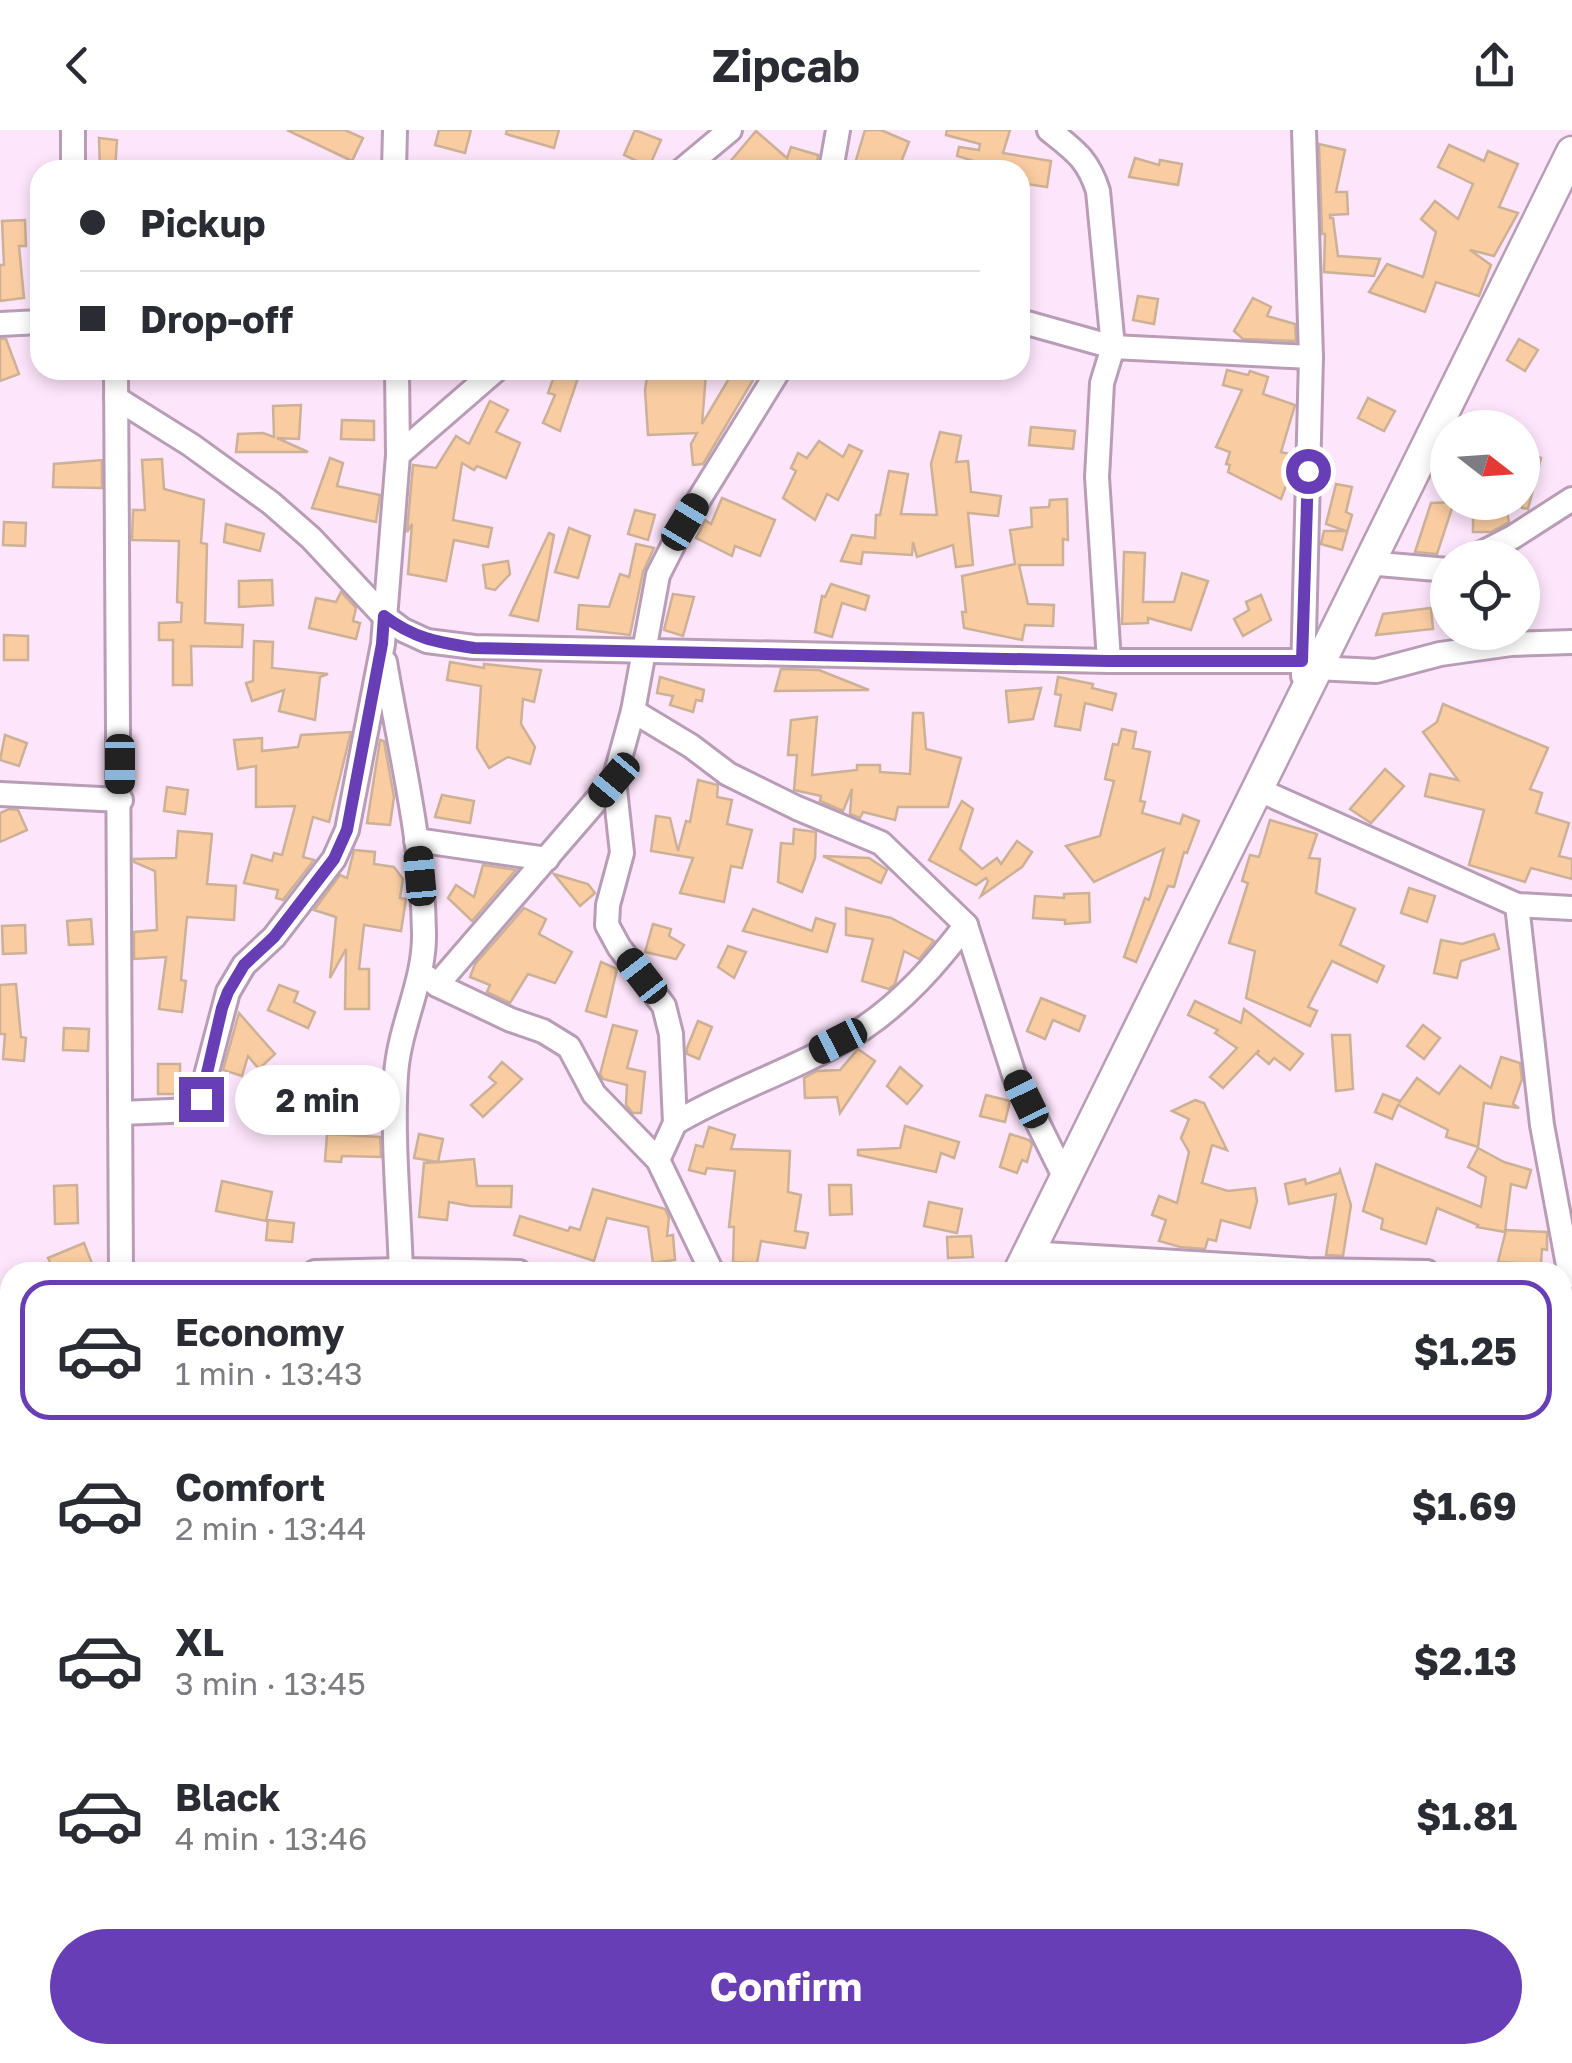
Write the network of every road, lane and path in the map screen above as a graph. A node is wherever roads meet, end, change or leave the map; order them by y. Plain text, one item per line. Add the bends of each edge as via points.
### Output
1 (73, 130) edge
2 (394, 130) edge
3 (730, 130) edge
4 (838, 130) edge
5 (1049, 130) edge
6 (1304, 130) edge
7 (1572, 152) edge
8 (73, 160) edge
9 (394, 160) edge
10 (694, 160) edge
11 (833, 160) edge
12 (30, 322) edge
13 (0, 324) edge
14 (1030, 324) edge
15 (1113, 348) junction
16 (1311, 356) junction
17 (116, 380) edge
18 (397, 380) edge
19 (484, 380) edge
20 (773, 380) edge
21 (116, 398) junction
22 (398, 455) junction
23 (1572, 499) edge
24 (1507, 540) edge
25 (1366, 563) junction
26 (1430, 568) edge
27 (384, 616) junction
28 (1572, 642) edge
29 (382, 644) junction
30 (643, 649) junction
31 (1108, 661) junction
32 (1307, 673) junction
33 (632, 711) junction
34 (614, 780) junction
35 (1258, 790) junction
36 (0, 794) edge
37 (121, 800) junction
38 (416, 840) junction
39 (547, 858) junction
40 (1518, 905) junction
41 (1572, 908) edge
42 (966, 926) junction
43 (429, 979) junction
44 (121, 1113) junction
45 (675, 1123) junction
46 (658, 1160) junction
47 (1066, 1180) junction
48 (122, 1262) edge
49 (400, 1262) edge
50 (707, 1262) edge
51 (1025, 1262) edge
52 (1566, 1262) edge

1 - 8 street
2 - 9 street
3 - 10 street
4 - 11 street
5 - 15 street via 1092,169
6 - 16 street
7 - 25 street
12 - 13 street
14 - 15 street
15 - 16 street
15 - 31 street via 1102,382 1096,478
16 - 32 street
17 - 21 street
18 - 22 street
19 - 22 street
20 - 30 street via 658,575
21 - 27 street via 271,503
21 - 37 street
22 - 27 street
23 - 24 street
25 - 26 street
25 - 32 street
27 - 29 street
27 - 30 street via 427,641 474,648
28 - 32 street via 1440,654 1376,671
29 - 38 street
29 - 44 street via 347,830 334,859 228,992 198,1106
30 - 31 street
30 - 33 street
31 - 32 street
32 - 35 street
33 - 34 street
33 - 42 street via 728,774 881,843
34 - 39 street
34 - 45 street via 622,853 607,925 667,1011
35 - 40 street
35 - 47 street
36 - 37 street
37 - 44 street
38 - 39 street
38 - 43 street
39 - 43 street
40 - 41 street
40 - 52 street via 1542,1126
42 - 45 street via 928,974 861,1029
42 - 47 street via 1014,1074
43 - 46 street via 570,1047 594,1094
43 - 49 street via 402,1035 396,1074
44 - 48 street
45 - 46 street
46 - 50 street
47 - 51 street

